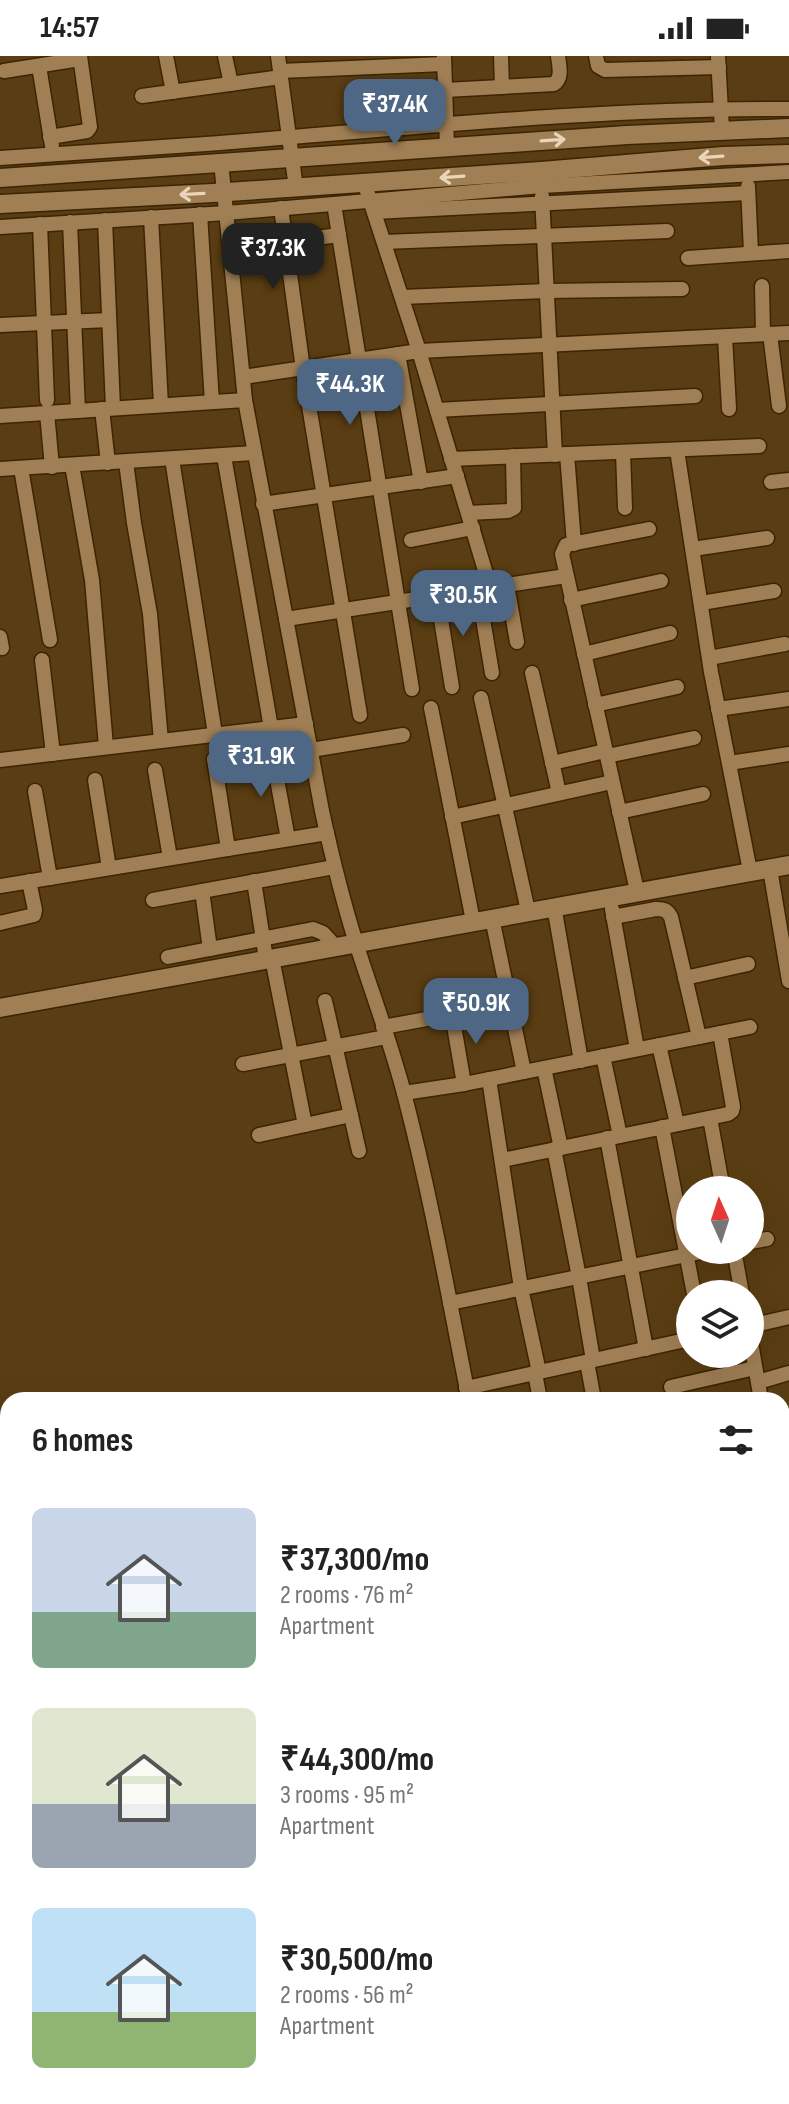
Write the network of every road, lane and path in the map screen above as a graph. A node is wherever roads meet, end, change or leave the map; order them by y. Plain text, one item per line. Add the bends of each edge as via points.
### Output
1 (166, 56) edge
2 (225, 56) edge
3 (501, 56) edge
4 (558, 56) edge
5 (596, 56) edge
6 (80, 58) edge
7 (444, 60) edge
8 (719, 62) edge
9 (39, 66) junction
10 (280, 68) edge
11 (4, 71) dead end
12 (231, 84) junction
13 (502, 87) junction
14 (445, 90) junction
15 (173, 92) junction
16 (142, 96) dead end
17 (721, 108) junction
18 (789, 109) edge
19 (446, 124) junction
20 (789, 128) edge
21 (722, 130) junction
22 (50, 137) junction
23 (289, 137) junction
24 (447, 147) junction
25 (53, 154) junction
26 (789, 154) edge
27 (0, 158) edge
28 (292, 158) junction
29 (221, 162) junction
30 (747, 166) junction
31 (789, 172) edge
32 (56, 174) junction
33 (0, 178) edge
34 (541, 178) junction
35 (296, 188) junction
36 (225, 192) junction
37 (748, 193) junction
38 (369, 198) junction
39 (542, 203) junction
40 (0, 204) edge
41 (334, 204) junction
42 (281, 208) junction
43 (227, 213) junction
44 (200, 214) junction
45 (151, 217) junction
46 (105, 220) junction
47 (70, 222) junction
48 (40, 224) junction
49 (0, 227) edge
50 (667, 231) dead end
51 (339, 235) junction
52 (544, 236) junction
53 (285, 242) junction
54 (384, 242) junction
55 (789, 251) edge
56 (751, 253) junction
57 (688, 258) dead end
58 (762, 286) dead end
59 (682, 289) dead end
60 (547, 291) junction
61 (402, 297) junction
62 (109, 320) junction
63 (74, 322) junction
64 (44, 323) junction
65 (0, 325) edge
66 (789, 333) edge
67 (767, 334) junction
68 (725, 337) junction
69 (549, 344) junction
70 (419, 351) junction
71 (398, 354) junction
72 (358, 360) junction
73 (303, 369) junction
74 (243, 377) junction
75 (695, 396) dead end
76 (245, 400) junction
77 (212, 402) junction
78 (552, 402) junction
79 (161, 405) junction
80 (47, 406) junction
81 (779, 406) dead end
82 (108, 409) junction
83 (729, 409) dead end
84 (437, 410) junction
85 (78, 411) junction
86 (0, 416) edge
87 (759, 446) dead end
88 (677, 450) junction
89 (623, 452) junction
90 (254, 453) junction
91 (561, 455) junction
92 (224, 456) junction
93 (513, 456) junction
94 (172, 459) junction
95 (451, 459) junction
96 (126, 462) junction
97 (108, 463) junction
98 (72, 465) junction
99 (52, 467) junction
100 (21, 468) junction
101 (0, 469) edge
102 (457, 476) junction
103 (789, 480) edge
104 (421, 482) junction
105 (771, 482) dead end
106 (380, 487) junction
107 (324, 495) junction
108 (263, 504) junction
109 (625, 508) dead end
110 (468, 513) junction
111 (473, 528) junction
112 (649, 529) dead end
113 (767, 538) dead end
114 (411, 540) dead end
115 (574, 544) junction
116 (693, 549) junction
117 (566, 576) junction
118 (661, 581) dead end
119 (507, 585) junction
120 (484, 588) junction
121 (774, 591) dead end
122 (437, 595) junction
123 (571, 600) junction
124 (400, 601) junction
125 (701, 603) junction
126 (342, 610) junction
127 (286, 619) junction
128 (670, 633) dead end
129 (50, 640) dead end
130 (517, 642) dead end
131 (785, 644) dead end
132 (584, 654) junction
133 (709, 658) junction
134 (42, 660) dead end
135 (492, 673) dead end
136 (532, 673) dead end
137 (452, 687) dead end
138 (677, 687) dead end
139 (412, 689) dead end
140 (481, 698) dead end
141 (789, 699) edge
142 (595, 705) junction
143 (431, 708) dead end
144 (718, 709) junction
145 (360, 715) dead end
146 (306, 724) junction
147 (271, 728) junction
148 (215, 734) junction
149 (403, 735) dead end
150 (694, 738) dead end
151 (161, 741) junction
152 (106, 747) junction
153 (311, 750) junction
154 (272, 752) dead end
155 (53, 754) junction
156 (606, 754) junction
157 (789, 754) edge
158 (214, 759) dead end
159 (0, 760) edge
160 (552, 763) junction
161 (729, 763) junction
162 (155, 770) dead end
163 (95, 780) dead end
164 (612, 782) junction
165 (35, 791) dead end
166 (559, 793) junction
167 (703, 794) dead end
168 (506, 805) junction
169 (619, 812) junction
170 (452, 817) junction
171 (327, 833) junction
172 (288, 839) junction
173 (228, 849) junction
174 (170, 858) junction
175 (789, 865) edge
176 (334, 867) junction
177 (109, 868) junction
178 (770, 869) junction
179 (750, 871) junction
180 (50, 878) junction
181 (29, 881) junction
182 (254, 881) junction
183 (0, 886) edge
184 (202, 891) junction
185 (637, 891) junction
186 (610, 896) junction
187 (153, 900) dead end
188 (554, 906) junction
189 (528, 911) junction
190 (613, 917) junction
191 (483, 919) junction
192 (0, 923) edge
193 (263, 939) junction
194 (356, 943) junction
195 (335, 946) junction
196 (210, 949) junction
197 (168, 957) dead end
198 (269, 958) junction
199 (748, 964) dead end
200 (789, 975) edge
201 (685, 978) junction
202 (325, 1001) dead end
203 (0, 1008) edge
204 (475, 1010) dead end
205 (452, 1014) junction
206 (750, 1027) dead end
207 (384, 1032) junction
208 (720, 1033) junction
209 (699, 1037) junction
210 (659, 1045) junction
211 (335, 1047) junction
212 (637, 1049) junction
213 (292, 1055) junction
214 (603, 1056) junction
215 (581, 1061) junction
216 (243, 1064) dead end
217 (544, 1068) junction
218 (524, 1072) junction
219 (489, 1079) junction
220 (464, 1084) junction
221 (404, 1093) junction
222 (351, 1115) junction
223 (710, 1118) junction
224 (305, 1125) junction
225 (669, 1126) junction
226 (259, 1135) dead end
227 (614, 1137) junction
228 (557, 1149) junction
229 (359, 1151) dead end
230 (502, 1160) junction
231 (720, 1176) edge
232 (676, 1182) edge
233 (767, 1239) dead end
234 (764, 1240) edge
235 (676, 1257) edge
236 (631, 1266) junction
237 (579, 1277) junction
238 (521, 1288) junction
239 (450, 1303) junction
240 (789, 1317) edge
241 (764, 1323) edge
242 (676, 1342) edge
243 (646, 1349) junction
244 (590, 1361) junction
245 (755, 1368) edge
246 (537, 1372) junction
247 (789, 1373) edge
248 (756, 1375) junction
249 (671, 1387) dead end
250 (468, 1392) edge
251 (474, 1392) edge
252 (539, 1392) edge
253 (593, 1392) edge
254 (759, 1392) edge

1 - 15 street
2 - 12 street
3 - 13 street
4 - 13 street via 554,84
5 - 8 street via 605,70
6 - 9 street
6 - 22 street via 90,127
7 - 10 street
7 - 14 street
8 - 17 street
9 - 11 street
9 - 22 street
10 - 12 street
10 - 23 street
12 - 15 street
13 - 14 street
14 - 19 street
15 - 16 street
17 - 18 street
17 - 19 street
17 - 21 street
19 - 23 street
19 - 24 street
20 - 21 street
24 -> 21 street
22 - 25 street
23 - 25 street
23 - 28 street
24 - 28 street
25 - 27 street
25 - 32 street
26 - 30 street
28 - 29 street
28 - 35 street
29 - 32 street
29 - 36 street
30 - 31 street
30 - 34 street via 723,156
30 - 37 street
32 - 33 street
34 - 38 street
34 - 39 street
35 - 36 street
35 - 38 street
36 -> 40 street
36 - 43 street
37 - 39 street
37 - 56 street
38 - 39 street
38 - 41 street
38 - 54 street
39 - 52 street
41 - 42 street
41 - 51 street
42 - 43 street
42 - 53 street
43 - 44 street
43 - 74 street
44 - 45 street
44 - 77 street
45 - 46 street
45 - 79 street
46 - 47 street
46 - 62 street
47 - 48 street
47 - 63 street
48 - 49 street
48 - 64 street
50 - 52 street
51 - 53 street
51 - 72 street
52 - 54 street
52 - 60 street
53 - 73 street
54 - 61 street
55 - 56 street
56 - 57 street
58 - 67 street
59 - 60 street
60 - 61 street
60 - 69 street
61 - 70 street
62 - 63 street
62 - 82 street
63 - 64 street
63 - 85 street
64 - 65 street
64 - 80 street
66 - 67 street
67 - 68 street
67 - 81 street
68 - 69 street
68 - 83 street
69 - 70 street
69 - 78 street
70 - 71 street
70 - 84 street
71 - 72 street
71 - 104 street
72 - 73 street
72 - 106 street
73 - 74 street
73 - 107 street
74 - 76 street
75 - 78 street
76 - 77 street
76 - 90 street
77 - 79 street
78 - 84 street
78 - 91 street
79 - 82 street
80 - 85 street
80 - 86 street
80 - 99 street
82 - 85 street
82 - 97 street
84 - 95 street
87 - 88 street
88 - 89 street
88 - 116 street
89 - 91 street
89 - 109 street
90 - 92 street
90 - 108 street
91 - 93 street
91 - 115 street
92 - 94 street
92 - 147 street
93 - 95 street
93 - 110 street via 514,508
94 - 96 street
94 - 148 street
95 - 102 street
96 - 97 street
96 - 151 street via 150,614
97 - 98 street
98 - 99 street
98 - 152 street via 92,580
99 - 100 street
100 - 101 street
100 - 129 street
102 - 104 street
102 - 110 street
103 - 105 street
104 - 106 street
106 - 107 street
106 - 124 street
107 - 108 street
107 - 126 street
108 - 127 street
110 - 111 street
111 - 114 street
111 - 120 street
112 - 115 street
113 - 116 street
115 - 117 street via 563,549
116 - 125 street
117 - 119 street
117 - 123 street
118 - 123 street
119 - 120 street
119 - 130 street
120 - 122 street
120 - 135 street
121 - 125 street
122 - 124 street
122 - 137 street
123 - 132 street
124 - 126 street
124 - 139 street
125 - 133 street
126 - 127 street
126 - 145 street
127 - 146 street
128 - 132 street
131 - 133 street
132 - 142 street
133 - 144 street
134 - 155 street
136 - 160 street
138 - 142 street
140 - 168 street
141 - 144 street
142 - 156 street
143 - 170 street
144 - 161 street
146 - 147 street
146 - 153 street
147 - 148 street
148 - 151 street
149 - 153 street
150 - 156 street
151 - 152 street
152 - 155 street
153 - 171 street
154 - 172 street
155 - 159 street
156 - 160 street
156 - 164 street
157 - 161 street
158 - 173 street
160 - 166 street
161 - 179 street
162 - 174 street
163 - 177 street
164 - 166 street
164 - 169 street
165 - 180 street
166 - 168 street
167 - 169 street
168 - 170 street
168 - 189 street
169 - 185 street
170 - 191 street
171 - 172 street
171 - 176 street
172 - 173 street
173 - 174 street
174 - 177 street
175 - 178 street
176 - 182 street
176 - 194 street
177 - 180 street
178 - 179 street
178 - 200 street
179 - 185 street
180 - 181 street
181 - 183 street
181 - 192 street via 34,915
182 - 184 street
182 - 193 street
184 - 187 street
184 - 196 street
185 - 186 street
186 - 188 street
186 - 190 street
188 - 189 street
188 - 215 street
189 - 191 street
190 - 201 street via 668,911
190 - 212 street
191 - 194 street
191 - 218 street
193 - 195 street via 313,929
193 - 196 street
193 - 198 street
194 - 195 street
194 - 207 street
195 - 198 street
196 - 197 street
198 - 203 street
198 - 213 street
199 - 201 street
201 - 209 street
202 - 211 street
204 - 205 street
205 - 207 street
205 - 220 street
206 - 208 street
207 - 211 street
207 - 221 street
208 - 209 street
208 - 223 street via 733,1107 728,1114
209 - 210 street
210 - 212 street
210 - 225 street
211 - 213 street
211 - 222 street
212 - 214 street
213 - 216 street
213 - 224 street
214 - 215 street
214 - 227 street
215 - 217 street
217 - 218 street
217 - 228 street
218 - 219 street
219 - 220 street
219 - 230 street
220 - 221 street
221 - 239 street
222 - 224 street
222 - 229 street
223 - 225 street
223 - 231 street
224 - 226 street
225 - 227 street
225 - 232 street
227 - 228 street
227 - 236 street
228 - 230 street
228 - 237 street
230 - 238 street
233 - 234 street
235 - 236 street
236 - 237 street
236 - 243 street
237 - 238 street
237 - 244 street
238 - 239 street
238 - 246 street
239 - 250 street
240 - 241 street
242 - 243 street
243 - 244 street
244 - 246 street
244 - 253 street
245 - 248 street
246 - 251 street
246 - 252 street
247 - 248 street
248 - 249 street
248 - 254 street

